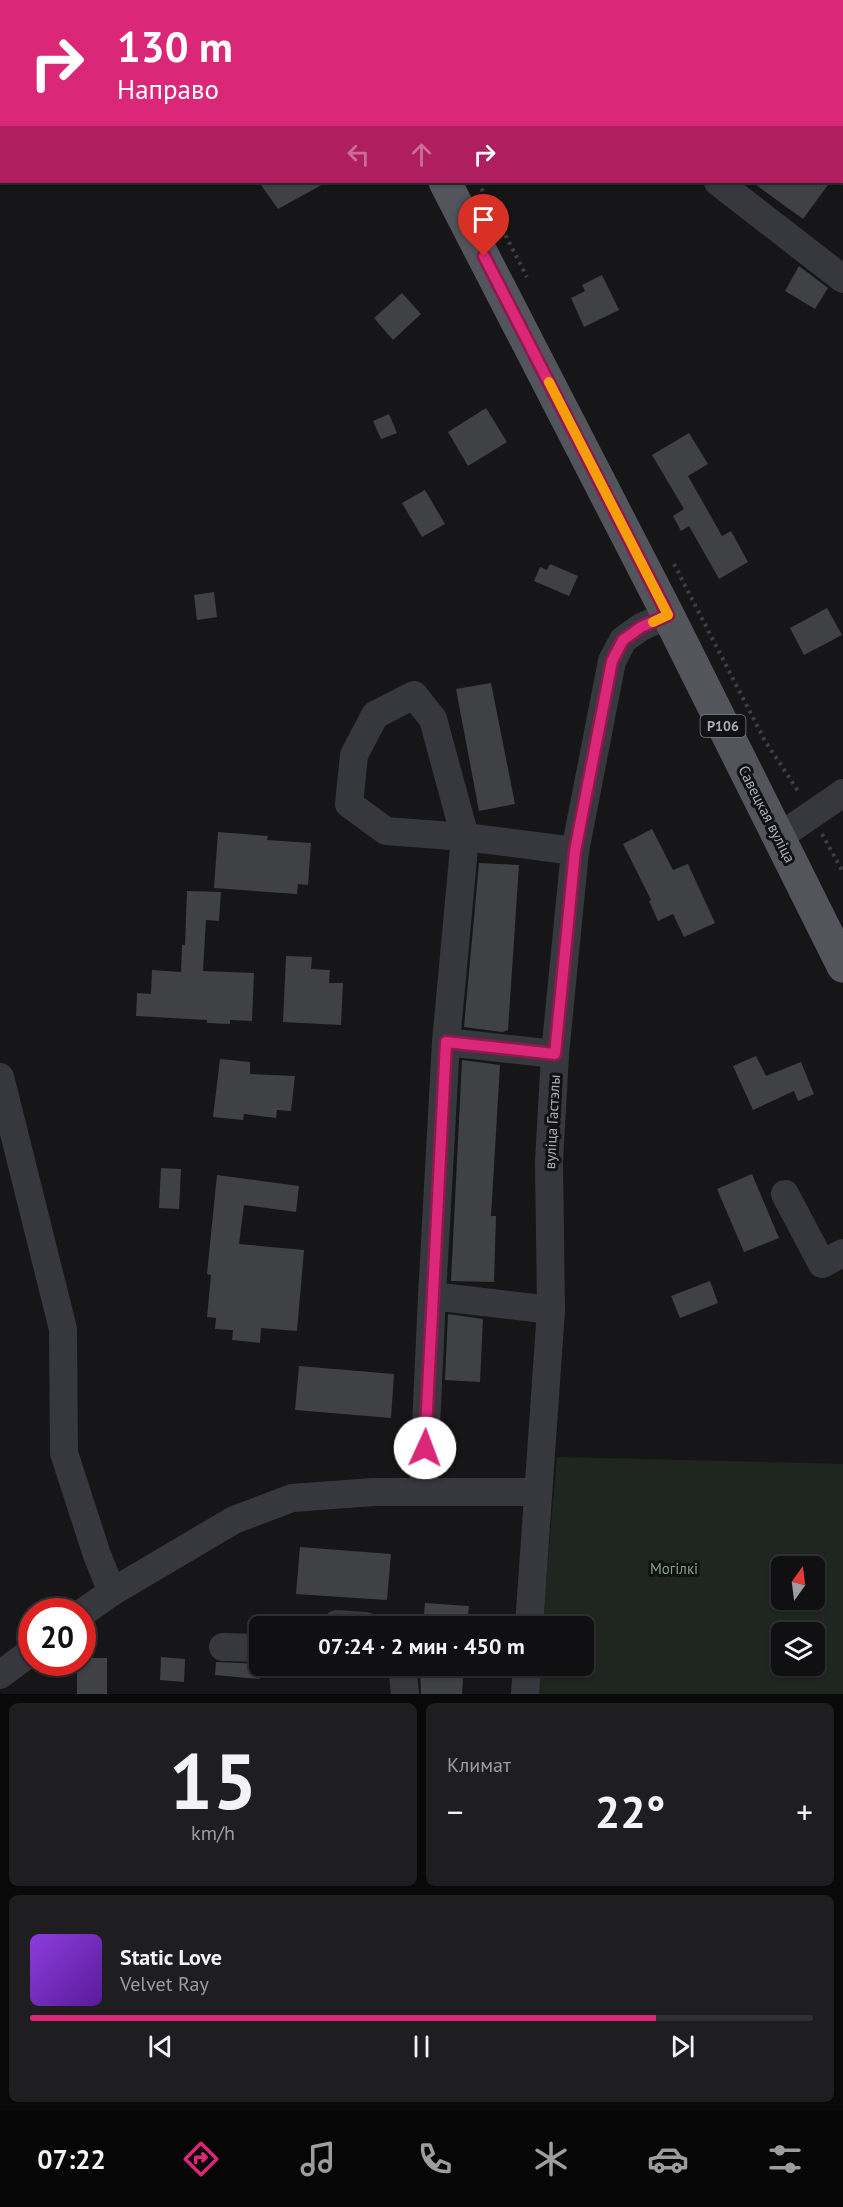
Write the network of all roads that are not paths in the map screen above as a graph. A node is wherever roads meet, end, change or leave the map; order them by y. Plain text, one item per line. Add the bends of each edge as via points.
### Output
1 (446, 183) edge
2 (719, 183) edge
3 (843, 279) edge
4 (668, 615) junction
5 (843, 793) edge
6 (465, 837) junction
7 (778, 837) junction
8 (575, 851) junction
9 (843, 966) edge
10 (446, 1042) junction
11 (555, 1054) junction
12 (0, 1077) edge
13 (785, 1194) dead end
14 (843, 1253) edge
15 (432, 1296) junction
16 (550, 1310) junction
17 (423, 1492) junction
18 (537, 1492) junction
19 (112, 1592) junction
20 (96, 1603) edge
21 (530, 1616) edge
22 (223, 1647) dead end
23 (249, 1648) edge
24 (18, 1662) edge
25 (0, 1675) edge
26 (403, 1676) edge
27 (526, 1676) edge
28 (405, 1694) edge
29 (525, 1694) edge

1 - 4 main road, Савецкая вуліца / Р106
2 - 3 street
4 - 7 main road, Савецкая вуліца / Р106
4 - 8 street, вуліца Гастэлы via 623,640 612,661
5 - 7 street
6 - 6 street via 434,719 414,695 375,715 354,755 350,804 386,831
6 - 8 street
6 - 10 street
7 - 9 main road, Савецкая вуліца / Р106
8 - 11 street, вуліца Гастэлы
10 - 11 street
10 - 15 street
11 - 16 street, вуліца Гастэлы via 549,1162
12 - 19 street via 63,1329 64,1452
13 - 14 street via 822,1264
15 - 16 street
15 - 17 street
16 - 18 street, вуліца Гастэлы
17 - 18 street
17 - 19 street via 292,1498 234,1520
18 - 21 street, вуліца Гастэлы
19 - 20 street
22 - 23 street
24 - 25 street
26 - 28 street
27 - 29 street

